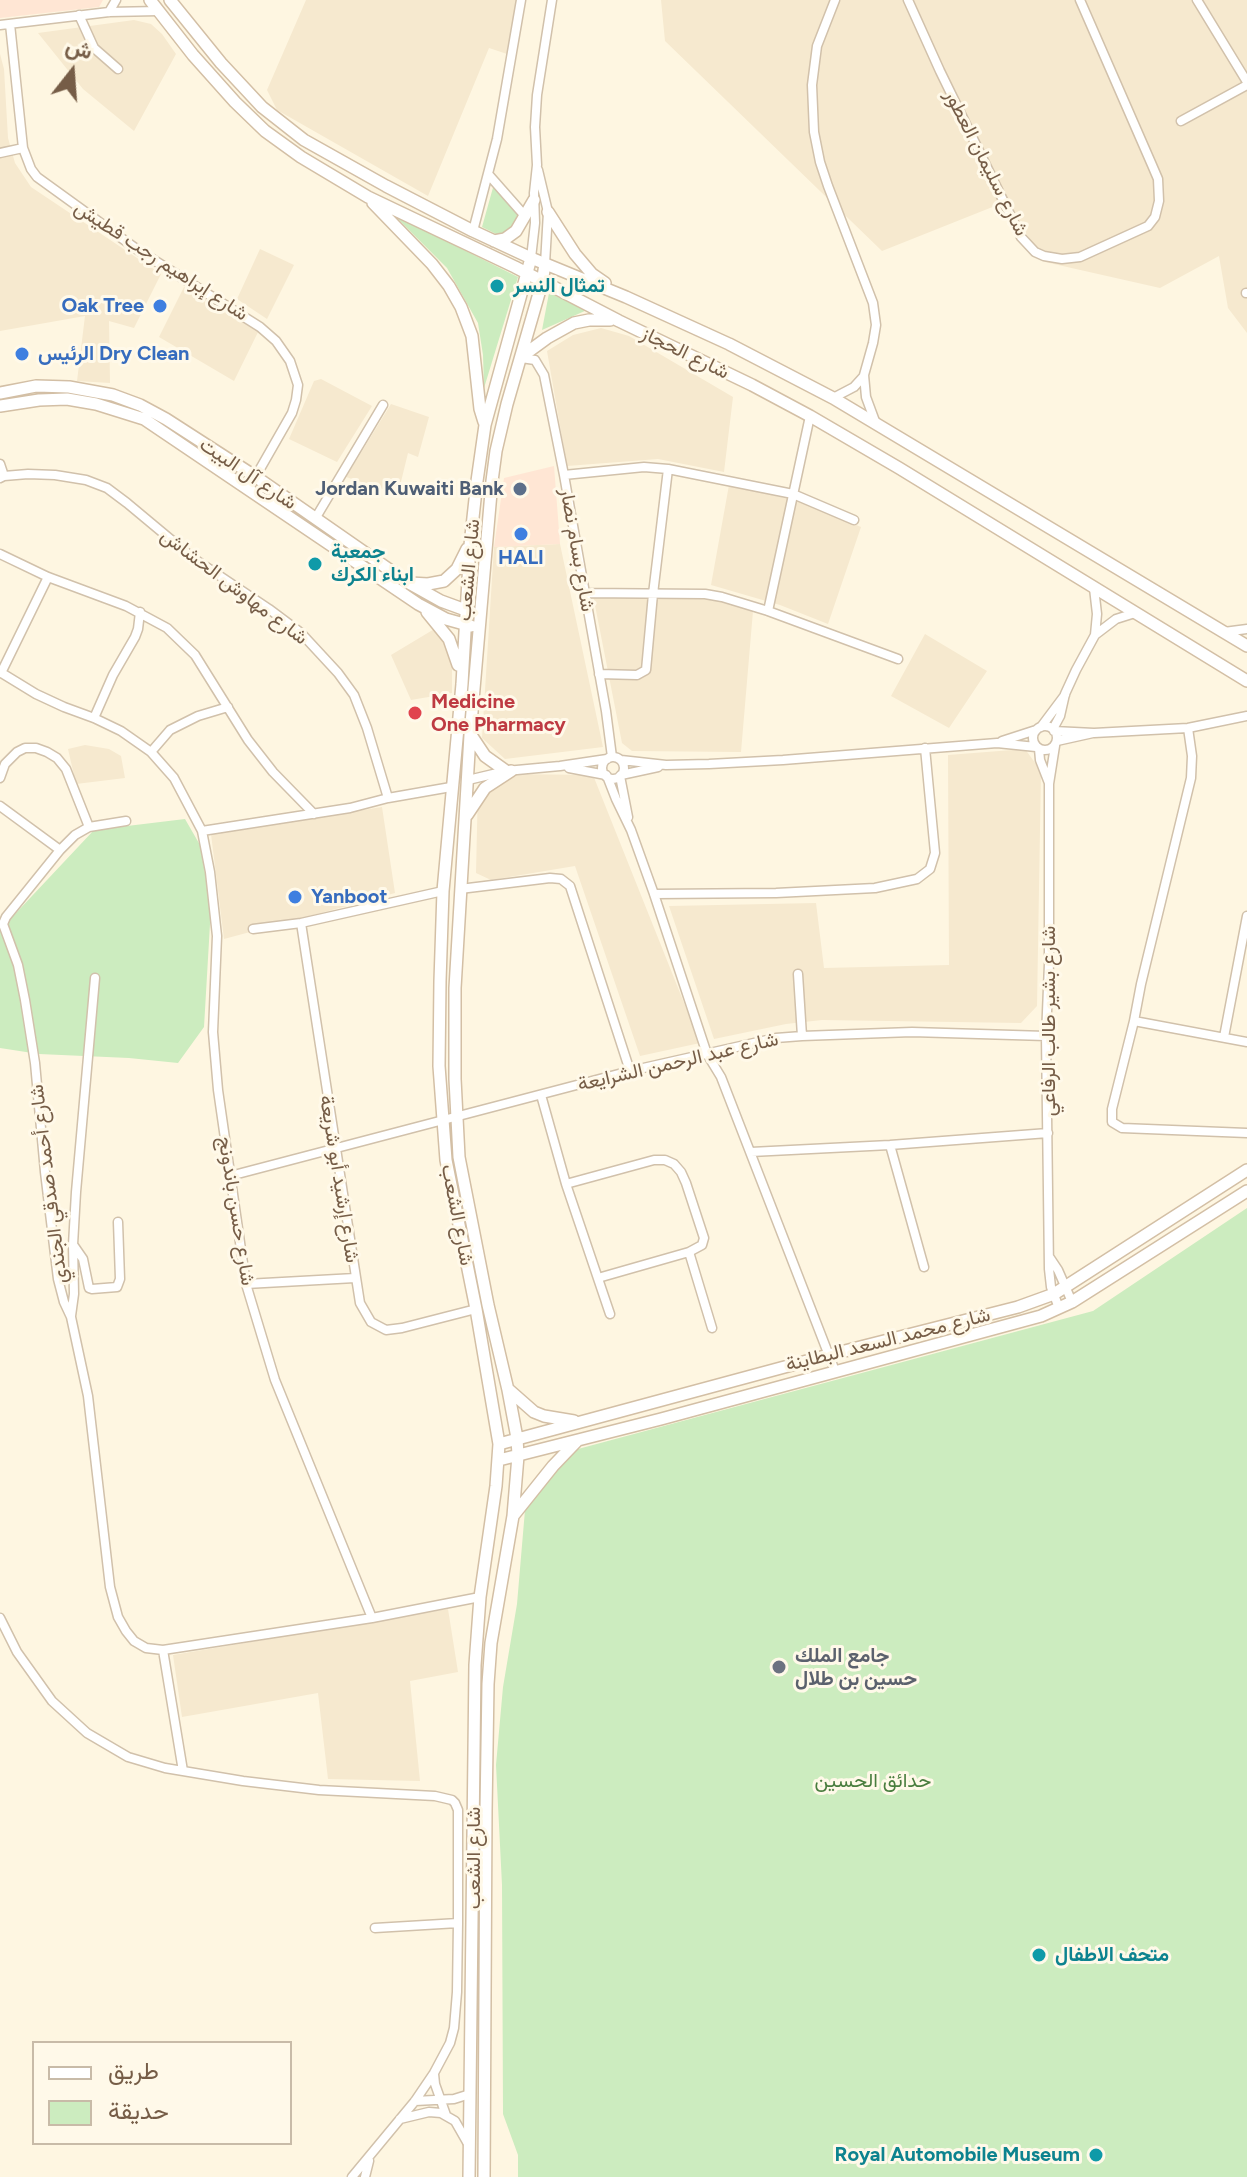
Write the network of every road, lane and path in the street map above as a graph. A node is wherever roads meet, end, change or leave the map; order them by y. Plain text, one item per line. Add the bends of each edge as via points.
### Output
1 (116, 0) edge
2 (150, 0) edge
3 (170, 0) edge
4 (521, 0) edge
5 (552, 0) edge
6 (835, 0) edge
7 (908, 0) edge
8 (1080, 0) edge
9 (1197, 0) edge
10 (159, 11) junction
11 (109, 12) junction
12 (79, 15) junction
13 (5, 25) edge
14 (118, 69) dead end
15 (1247, 84) edge
16 (1181, 121) dead end
17 (23, 148) junction
18 (0, 153) edge
19 (537, 165) junction
20 (488, 174) junction
21 (368, 197) junction
22 (534, 200) junction
23 (548, 212) junction
24 (525, 216) junction
25 (473, 231) junction
26 (494, 241) junction
27 (531, 258) junction
28 (545, 264) junction
29 (528, 274) junction
30 (542, 283) junction
31 (626, 297) junction
32 (619, 321) junction
33 (521, 358) junction
34 (864, 375) junction
35 (0, 393) edge
36 (833, 398) junction
37 (383, 405) dead end
38 (0, 406) edge
39 (810, 416) junction
40 (876, 424) junction
41 (485, 425) junction
42 (0, 464) edge
43 (668, 469) junction
44 (564, 475) junction
45 (2, 477) edge
46 (256, 477) junction
47 (248, 490) junction
48 (793, 494) junction
49 (315, 519) junction
50 (854, 520) dead end
51 (470, 545) junction
52 (0, 554) edge
53 (48, 577) junction
54 (407, 582) junction
55 (1094, 588) junction
56 (584, 593) junction
57 (653, 594) junction
58 (418, 604) junction
59 (465, 610) junction
60 (768, 611) junction
61 (140, 612) junction
62 (1135, 613) junction
63 (480, 614) junction
64 (464, 624) junction
65 (479, 628) junction
66 (1247, 629) edge
67 (1224, 632) junction
68 (1095, 635) junction
69 (1247, 646) edge
70 (898, 659) dead end
71 (0, 673) edge
72 (599, 674) junction
73 (1247, 681) edge
74 (462, 684) junction
75 (1065, 694) junction
76 (228, 707) junction
77 (1247, 716) edge
78 (94, 718) junction
79 (1039, 728) junction
80 (1188, 728) junction
81 (1054, 730) junction
82 (1094, 733) junction
83 (470, 735) junction
84 (997, 743) junction
85 (1056, 743) junction
86 (925, 748) junction
87 (1038, 748) junction
88 (151, 752) junction
89 (613, 759) junction
90 (666, 765) junction
91 (560, 766) junction
92 (508, 771) junction
93 (606, 776) junction
94 (620, 776) junction
95 (0, 778) edge
96 (468, 780) junction
97 (1049, 784) junction
98 (451, 787) junction
99 (388, 798) junction
100 (0, 806) edge
101 (314, 814) junction
102 (465, 819) junction
103 (126, 821) dead end
104 (89, 827) junction
105 (631, 830) junction
106 (202, 831) junction
107 (60, 850) junction
108 (460, 889) junction
109 (443, 891) junction
110 (654, 894) junction
111 (1247, 916) edge
112 (301, 923) junction
113 (253, 929) dead end
114 (798, 974) dead end
115 (95, 978) dead end
116 (1134, 1021) junction
117 (802, 1036) junction
118 (1046, 1036) junction
119 (1224, 1037) junction
120 (1247, 1042) edge
121 (707, 1054) junction
122 (630, 1071) junction
123 (541, 1095) junction
124 (458, 1117) junction
125 (443, 1121) junction
126 (1048, 1133) junction
127 (1247, 1133) edge
128 (890, 1145) junction
129 (335, 1150) junction
130 (751, 1152) junction
131 (1247, 1170) edge
132 (230, 1176) junction
133 (566, 1184) junction
134 (1247, 1191) edge
135 (118, 1222) dead end
136 (73, 1245) junction
137 (689, 1252) junction
138 (1050, 1257) junction
139 (924, 1267) dead end
140 (355, 1278) junction
141 (598, 1278) junction
142 (246, 1284) junction
143 (1066, 1287) junction
144 (1054, 1294) junction
145 (1072, 1302) junction
146 (1059, 1308) junction
147 (476, 1309) junction
148 (610, 1314) dead end
149 (71, 1317) junction
150 (712, 1328) dead end
151 (829, 1355) junction
152 (835, 1371) junction
153 (508, 1390) junction
154 (579, 1421) junction
155 (517, 1438) junction
156 (578, 1440) junction
157 (499, 1444) junction
158 (518, 1456) junction
159 (499, 1460) junction
160 (513, 1516) junction
161 (480, 1597) junction
162 (0, 1618) edge
163 (372, 1618) junction
164 (163, 1650) junction
165 (183, 1771) junction
166 (458, 1923) junction
167 (375, 1928) dead end
168 (471, 2013) junction
169 (485, 2014) junction
170 (434, 2073) junction
171 (470, 2094) junction
172 (441, 2100) junction
173 (415, 2101) junction
174 (446, 2115) junction
175 (400, 2119) junction
176 (469, 2150) junction
177 (370, 2156) junction
178 (352, 2177) edge
179 (365, 2177) edge
180 (469, 2177) edge
181 (484, 2177) edge

1 - 11 street
2 - 10 main road, شارع الحجاز
3 - 25 main road, شارع الحجاز via 221,63 282,124
4 - 20 street
5 - 19 street via 537,95
6 - 34 street via 817,46 813,109 820,162 873,303 876,325
7 - 8 street, شارع سليمان العطور via 1021,237 1035,252 1062,259 1080,257 1148,226 1159,201 1158,179
9 - 15 street
10 - 11 street
10 - 21 main road, شارع الحجاز via 206,71 265,131
11 - 12 street
12 - 13 street
12 - 14 street via 94,48
13 - 17 street, شارع إبراهيم رجب قطيش
15 - 16 street
17 - 18 street
17 - 46 street, شارع إبراهيم رجب قطيش via 37,177 276,341 290,361 298,385 296,400
19 - 22 street
19 - 23 street
20 - 24 street
20 - 25 street
21 - 29 main road, شارع الحجاز
21 - 41 main road via 432,264 461,307 472,336
22 - 24 main road
22 - 27 street
23 - 28 street
23 - 31 main road via 592,274
24 - 26 main road via 516,231
25 - 26 main road, شارع الحجاز
26 - 27 main road, شارع الحجاز
27 - 28 main road, شارع الحجاز
27 - 29 main road, شارع الشعب
28 - 30 main road, شارع الشعب
28 - 31 main road, شارع الحجاز
29 - 30 main road, شارع الحجاز
29 - 41 main road, شارع الشعب
30 - 32 main road, شارع الحجاز
30 - 33 main road, شارع الشعب
31 - 36 main road, شارع الحجاز
32 - 33 main road via 574,323
32 - 39 main road, شارع الحجاز
33 - 44 street, شارع بسام نصار via 535,360 542,370
33 - 63 main road, شارع الشعب via 496,451
34 - 36 street
34 - 40 street
35 - 46 main road, شارع آل البيت via 53,386 113,395 166,419
36 - 40 main road, شارع الحجاز
37 - 49 street
38 - 47 main road, شارع آل البيت via 67,399 128,412
39 - 48 street
39 - 55 main road, شارع الحجاز
40 - 67 main road, شارع الحجاز
41 - 51 main road, شارع الشعب
42 - 45 street
43 - 44 street
43 - 48 street
43 - 57 street
44 - 56 street, شارع بسام نصار
45 - 99 street, شارع مهاوش الحشاش via 69,476 107,488 193,558 301,633 354,695
46 - 47 street, شارع إبراهيم رجب قطيش
46 - 49 main road, شارع آل البيت
47 - 58 main road, شارع آل البيت
48 - 50 street
48 - 60 street
49 - 54 main road, شارع آل البيت
51 - 54 main road via 444,581
51 - 59 main road, شارع الشعب
52 - 53 street
53 - 61 street
53 - 71 street
54 - 59 main road, شارع آل البيت
55 - 62 main road, شارع الحجاز
55 - 68 street
56 - 57 street
56 - 72 street, شارع بسام نصار
57 - 60 street via 713,595
57 - 72 street via 646,670 637,675
58 - 64 main road, شارع آل البيت
58 - 74 main road via 449,639
59 - 63 main road, شارع آل البيت
59 - 64 main road, شارع الشعب
60 - 70 street
61 - 76 street via 183,642
61 - 78 street via 135,637
62 - 68 street via 1112,621
62 - 73 main road, شارع الحجاز
63 - 65 main road, شارع الشعب
64 - 65 main road, شارع آل البيت
64 - 74 main road, شارع الشعب
65 - 83 main road, شارع الشعب
66 - 67 street
67 - 69 main road, شارع الحجاز
68 - 75 street
71 - 78 street
72 - 89 street, شارع بسام نصار
74 - 98 main road, شارع الشعب
75 - 79 street
75 - 81 street
76 - 88 street via 170,730
76 - 101 street via 273,772
77 - 80 street
78 - 88 street
79 - 81 street
79 - 84 street
79 - 87 street via 1033,739
80 - 82 street
80 - 116 street via 1191,778
81 - 82 street
81 - 85 street
82 - 85 street
83 - 92 main road via 485,756
83 - 96 main road, شارع الشعب
84 - 86 street
84 - 87 street
85 - 87 street via 1049,750
85 - 97 street, شارع بشير طالب الرفاعي
86 - 90 street
86 - 110 street via 935,853 930,869 917,879 875,888
87 - 97 street, شارع بشير طالب الرفاعي
88 - 106 street via 174,778
89 - 90 street
89 - 91 street
89 - 93 street via 603,767
89 - 94 street via 624,770
90 - 94 street
91 - 92 street
91 - 93 street
92 - 96 street
92 - 102 main road via 480,792
93 - 94 street
93 - 105 street
94 - 105 street
95 - 104 street via 12,755 25,748 57,758
96 - 102 main road, شارع الشعب
97 - 118 street, شارع بشير طالب الرفاعي
98 - 99 street
98 - 109 main road, شارع الشعب
99 - 101 street
100 - 107 street
101 - 106 street
102 - 108 main road, شارع الشعب
103 - 104 street, شارع أحمد صدقي الجندي
104 - 107 street, شارع أحمد صدقي الجندي
105 - 110 street
106 - 132 street, شارع حسن باندونج via 217,936 214,1047
107 - 149 street, شارع أحمد صدقي الجندي via 3,924 22,982 58,1279
108 - 122 street via 550,878 570,886
108 - 124 main road, شارع الشعب via 454,1019
109 - 112 street
109 - 125 main road, شارع الشعب
110 - 121 street
111 - 119 street
112 - 113 street
112 - 129 street, شارع إرشيد أبو شريعة
114 - 117 street
115 - 136 street
116 - 119 street
116 - 127 street via 1112,1122 1122,1128
117 - 118 street, شارع عبد الرحمن الشرايعة
117 - 121 street, شارع عبد الرحمن الشرايعة
118 - 126 street, شارع بشير طالب الرفاعي
119 - 120 street
121 - 122 street, شارع عبد الرحمن الشرايعة
121 - 130 street
122 - 123 street, شارع عبد الرحمن الشرايعة
123 - 124 street, شارع عبد الرحمن الشرايعة
123 - 133 street
124 - 125 street, شارع عبد الرحمن الشرايعة
124 - 153 main road, شارع الشعب via 468,1205
125 - 129 street, شارع عبد الرحمن الشرايعة
125 - 147 main road, شارع الشعب via 449,1180
126 - 128 street
126 - 138 street, شارع بشير طالب الرفاعي
128 - 130 street
128 - 139 street
129 - 132 street, شارع عبد الرحمن الشرايعة
129 - 140 street, شارع إرشيد أبو شريعة
130 - 151 street
131 - 143 main road, شارع محمد السعد البطاينة
132 - 142 street, شارع حسن باندونج
133 - 137 street via 654,1160 674,1164 704,1238
133 - 141 street
134 - 145 main road, شارع محمد السعد البطاينة
135 - 136 street via 117,1287 89,1288 83,1259
136 - 149 street
137 - 141 street
137 - 150 street
138 - 143 street, شارع بشير طالب الرفاعي
138 - 144 street, شارع بشير طالب الرفاعي
140 - 142 street
140 - 147 street, شارع إرشيد أبو شريعة via 367,1318 386,1330
141 - 148 street
142 - 163 street, شارع حسن باندونج via 275,1380
143 - 144 main road, شارع محمد السعد البطاينة
143 - 145 street, شارع بشير طالب الرفاعي
144 - 146 street, شارع بشير طالب الرفاعي
144 - 151 main road, شارع محمد السعد البطاينة
145 - 146 main road, شارع محمد السعد البطاينة
146 - 152 main road, شارع محمد السعد البطاينة
147 - 157 main road, شارع الشعب
149 - 164 street, شارع أحمد صدقي الجندي via 88,1396 114,1602 134,1641
151 - 152 street
151 - 154 main road, شارع محمد السعد البطاينة
152 - 156 main road, شارع محمد السعد البطاينة
153 - 154 main road via 534,1412
153 - 155 main road, شارع الشعب
154 - 155 main road, شارع محمد السعد البطاينة
155 - 157 main road, شارع محمد السعد البطاينة
155 - 158 main road, شارع الشعب
156 - 158 main road, شارع محمد السعد البطاينة
156 - 160 main road
157 - 159 main road, شارع الشعب
158 - 159 main road, شارع محمد السعد البطاينة
158 - 160 main road, شارع الشعب
159 - 161 main road, شارع الشعب
160 - 169 main road, شارع الشعب via 489,1663
161 - 163 street
161 - 168 main road, شارع الشعب
162 - 165 street via 33,1677 87,1733 128,1757
163 - 164 street
164 - 165 street
165 - 166 street via 298,1788 452,1800 458,1810
166 - 167 street
166 - 170 street via 454,2028
168 - 169 main road
168 - 171 main road, شارع الشعب
169 - 181 main road, شارع الشعب
170 - 172 street
170 - 173 street
171 - 172 street
171 - 176 main road, شارع الشعب
172 - 173 street
172 - 174 street
173 - 175 street
174 - 175 street via 434,2112
174 - 176 street via 461,2128
175 - 177 street
176 - 180 main road, شارع الشعب
177 - 178 street
177 - 179 street

